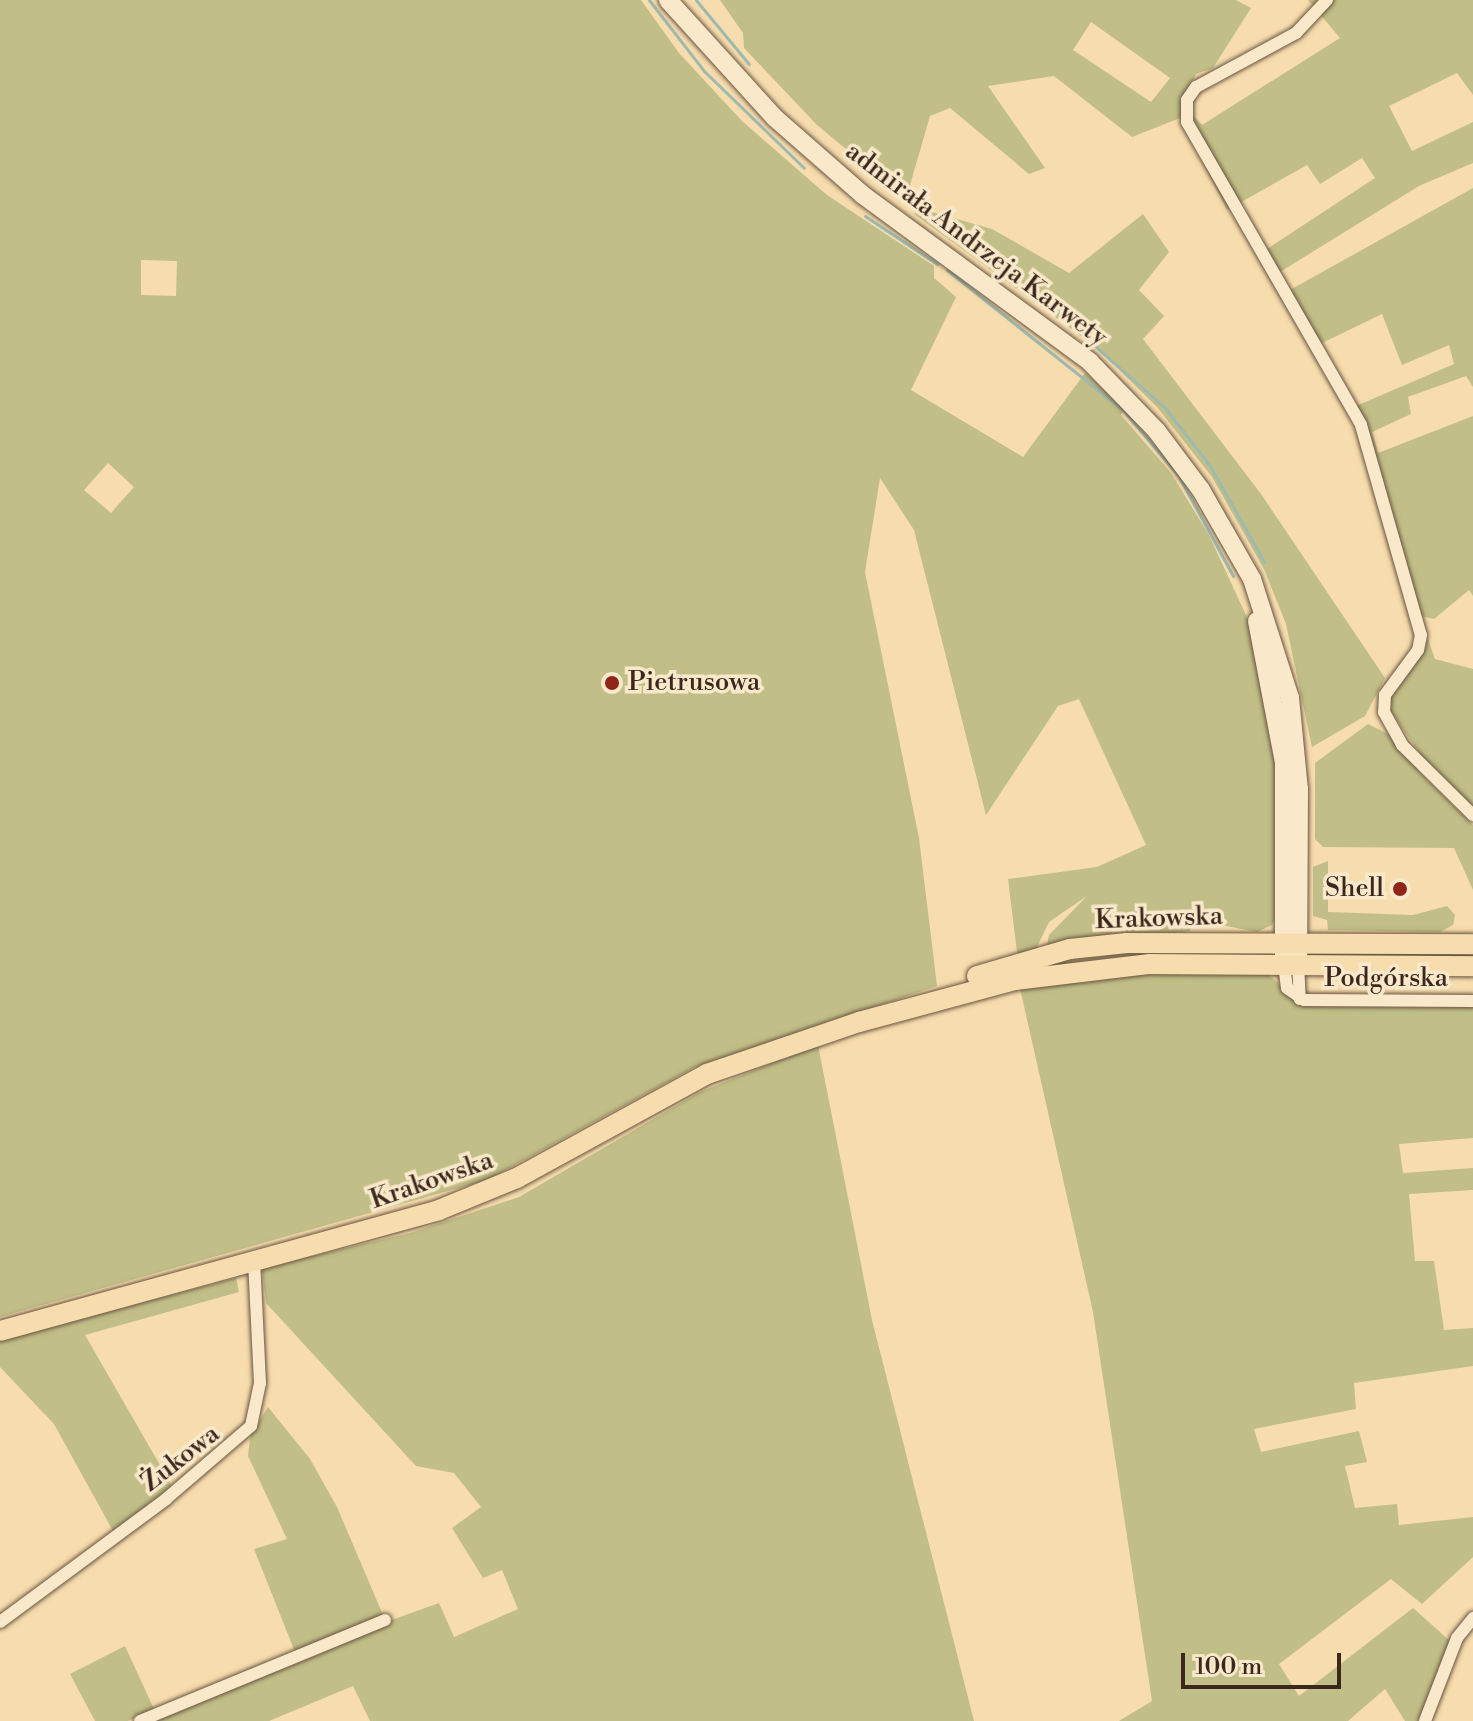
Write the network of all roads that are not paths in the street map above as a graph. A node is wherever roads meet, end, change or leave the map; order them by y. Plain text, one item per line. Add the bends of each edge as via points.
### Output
1 (668, 0) edge
2 (1327, 0) edge
3 (1234, 546) junction
4 (1473, 815) edge
5 (1300, 917) junction
6 (1292, 943) junction
7 (1332, 943) junction
8 (1473, 944) edge
9 (1291, 964) junction
10 (1473, 966) edge
11 (1473, 1001) edge
12 (859, 1022) junction
13 (254, 1262) junction
14 (0, 1331) edge
15 (1473, 1618) edge
16 (385, 1620) dead end
17 (0, 1622) edge
18 (140, 1721) edge
19 (1425, 1721) edge

1 - 3 main road, admirała Andrzeja Karwety via 731,73 830,167 1124,395 1178,457
2 - 4 street via 1296,33 1208,77 1191,92 1186,108 1207,164 1361,425 1421,635 1418,650 1383,704 1402,745
3 - 5 main road, admirała Andrzeja Karwety via 1266,612 1293,712
3 - 6 main road, admirała Andrzeja Karwety via 1265,650 1284,762
5 - 6 main road, admirała Andrzeja Karwety
5 - 7 main road
6 - 7 main road, Krakowska
6 - 9 main road, admirała Andrzeja Karwety
6 - 12 main road, Krakowska via 1079,947 940,989
7 - 8 main road, Krakowska
9 - 10 main road, Krakowska
9 - 11 street, Podgórska via 1300,999
9 - 12 main road, Krakowska via 1086,967
12 - 13 main road, Krakowska via 677,1087 466,1201
13 - 14 main road, Krakowska
13 - 17 street, Żukowa via 260,1383 251,1426 166,1499
15 - 19 street via 1457,1638
16 - 18 street

